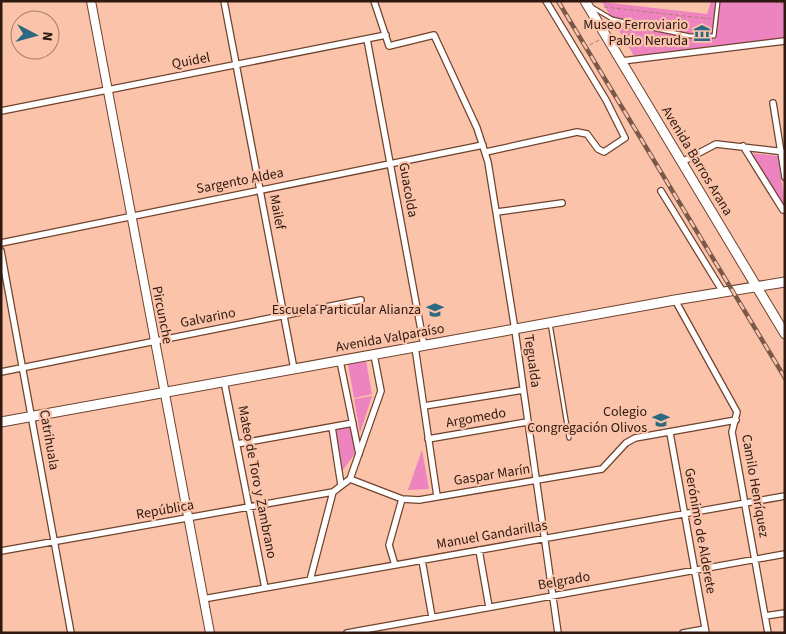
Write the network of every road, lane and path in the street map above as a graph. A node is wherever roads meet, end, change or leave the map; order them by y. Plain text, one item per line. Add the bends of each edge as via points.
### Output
1 (91, 1) edge
2 (224, 1) edge
3 (374, 1) edge
4 (546, 1) edge
5 (718, 1) edge
6 (768, 1) edge
7 (586, 3) edge
8 (785, 4) edge
9 (602, 7) dead end
10 (715, 20) junction
11 (386, 35) junction
12 (606, 36) junction
13 (367, 39) junction
14 (785, 41) edge
15 (585, 47) dead end
16 (622, 62) junction
17 (236, 65) junction
18 (108, 90) junction
19 (773, 103) dead end
20 (1, 111) edge
21 (483, 145) junction
22 (743, 146) junction
23 (486, 152) junction
24 (783, 152) edge
25 (682, 162) junction
26 (390, 163) junction
27 (785, 177) edge
28 (261, 190) junction
29 (661, 191) dead end
30 (562, 203) dead end
31 (785, 210) edge
32 (497, 212) junction
33 (131, 216) junction
34 (1, 243) edge
35 (1, 251) edge
36 (785, 282) edge
37 (757, 287) junction
38 (723, 292) junction
39 (361, 300) dead end
40 (675, 300) junction
41 (284, 316) junction
42 (550, 323) junction
43 (515, 330) junction
44 (785, 334) edge
45 (154, 342) junction
46 (419, 347) junction
47 (374, 354) junction
48 (340, 360) junction
49 (23, 368) junction
50 (294, 369) junction
51 (1, 372) edge
52 (224, 381) junction
53 (523, 390) junction
54 (164, 392) junction
55 (424, 406) junction
56 (32, 416) junction
57 (736, 420) junction
58 (1, 422) edge
59 (527, 422) junction
60 (353, 423) junction
61 (332, 427) junction
62 (670, 433) junction
63 (569, 438) dead end
64 (428, 439) junction
65 (236, 444) junction
66 (359, 455) junction
67 (350, 478) junction
68 (535, 480) junction
69 (341, 486) junction
70 (333, 492) junction
71 (437, 496) junction
72 (785, 496) edge
73 (402, 499) junction
74 (745, 504) junction
75 (249, 507) junction
76 (684, 514) junction
77 (188, 519) junction
78 (543, 539) junction
79 (54, 541) junction
80 (479, 550) junction
81 (1, 551) edge
82 (785, 554) edge
83 (755, 559) junction
84 (422, 560) junction
85 (395, 565) junction
86 (695, 570) junction
87 (310, 580) junction
88 (265, 588) junction
89 (551, 596) junction
90 (203, 599) junction
91 (489, 607) junction
92 (785, 613) edge
93 (765, 616) junction
94 (432, 617) junction
95 (706, 631) edge
96 (71, 633) edge
97 (210, 633) edge
98 (347, 633) edge
99 (558, 633) edge
100 (683, 633) edge
101 (768, 633) edge

1 - 18 street, Pircunche
2 - 17 street, Mailef
3 - 11 street
4 - 23 street via 606,100 625,138 604,152 587,134 577,132
5 - 10 lane
6 - 8 path
7 - 10 lane via 612,19 690,36 714,36
7 - 12 main road, Avenida Barros Arana
9 - 10 path
11 - 13 street, Quidel
11 - 21 street, Tegualda via 390,46 434,36
12 - 15 path
12 - 16 main road, Avenida Barros Arana
13 - 17 street, Quidel
13 - 26 street, Guacolda
14 - 16 street
16 - 25 main road, Avenida Barros Arana
17 - 18 street, Quidel
17 - 28 street, Mailef
18 - 20 street, Quidel
18 - 33 street, Pircunche
19 - 24 street
21 - 23 street, Tegualda
21 - 26 street, Sargento Aldea
22 - 24 street
22 - 25 street via 716,144
22 - 31 street
23 - 32 street, Tegualda
24 - 27 street
25 - 37 main road, Avenida Barros Arana
26 - 28 street, Sargento Aldea
26 - 46 street, Guacolda
28 - 33 street, Sargento Aldea
28 - 41 street, Mailef
29 - 38 street
30 - 32 street
32 - 43 street, Tegualda
33 - 34 street, Sargento Aldea
33 - 45 street, Pircunche
35 - 49 street, Catrihuala
36 - 37 main road, Avenida Valparaíso
37 - 38 main road, Avenida Valparaíso
37 - 44 main road, Avenida Barros Arana
38 - 40 main road, Avenida Valparaíso
39 - 41 street, Galvarino
40 - 42 main road, Avenida Valparaíso
40 - 57 street, Camilo Henríquez via 734,405
41 - 45 street, Galvarino
41 - 50 street, Mailef
42 - 43 main road, Avenida Valparaíso
42 - 63 lane
43 - 46 main road, Avenida Valparaíso
43 - 53 street, Tegualda
45 - 49 street, Galvarino
45 - 54 street, Pircunche
46 - 47 main road, Avenida Valparaíso
46 - 55 street, Guacolda
47 - 48 main road, Avenida Valparaíso
47 - 66 street via 381,391
48 - 50 main road, Avenida Valparaíso
48 - 60 street
49 - 51 street, Galvarino
49 - 56 street, Catrihuala
50 - 52 main road, Avenida Valparaíso
52 - 54 main road, Avenida Valparaíso
52 - 65 street, Mateo de Toro y Zambrano
53 - 55 street
53 - 59 street, Tegualda
54 - 56 main road, Avenida Valparaíso
54 - 77 street, Pircunche
55 - 64 street, Guacolda
56 - 58 main road, Avenida Valparaíso
56 - 79 street, Catrihuala
57 - 62 street
57 - 74 street, Camilo Henríquez via 732,432
59 - 64 street, Argomedo
59 - 68 street, Tegualda
60 - 61 street
60 - 66 street
61 - 65 street
61 - 69 street
62 - 68 street, Gaspar Marín via 629,440 602,469
62 - 76 street, Gerónimo de Alderete
64 - 71 street, Guacolda
65 - 75 street, Mateo de Toro y Zambrano
66 - 67 street
67 - 69 street
67 - 73 street, Gaspar Marín
68 - 71 street, Gaspar Marín
68 - 78 street, Tegualda
69 - 70 street
70 - 75 street, República
70 - 87 street
71 - 73 street, Gaspar Marín
72 - 74 street, Manuel Gandarillas
73 - 85 street via 389,545
74 - 76 street, Manuel Gandarillas
74 - 83 street, Camilo Henríquez
75 - 77 street, República
75 - 88 street, Mateo de Toro y Zambrano
76 - 78 street, Manuel Gandarillas
76 - 86 street, Gerónimo de Alderete
77 - 79 street, República
77 - 90 street, Pircunche
78 - 80 street, Manuel Gandarillas
78 - 89 street, Tegualda
79 - 81 street, República
79 - 96 street, Catrihuala
80 - 84 street, Manuel Gandarillas
80 - 91 street
82 - 83 street, Belgrado
83 - 86 street, Belgrado
83 - 93 street, Camilo Henríquez
84 - 85 street, Manuel Gandarillas
84 - 94 street
85 - 87 street, Manuel Gandarillas
86 - 89 street, Belgrado
86 - 95 street, Gerónimo de Alderete
87 - 88 street, Manuel Gandarillas
88 - 90 street, Manuel Gandarillas
89 - 91 street, Belgrado
89 - 99 street, Tegualda
90 - 97 street, Pircunche
91 - 94 street, Belgrado
92 - 93 street
93 - 101 street, Camilo Henríquez
94 - 98 street, Belgrado
95 - 100 street

